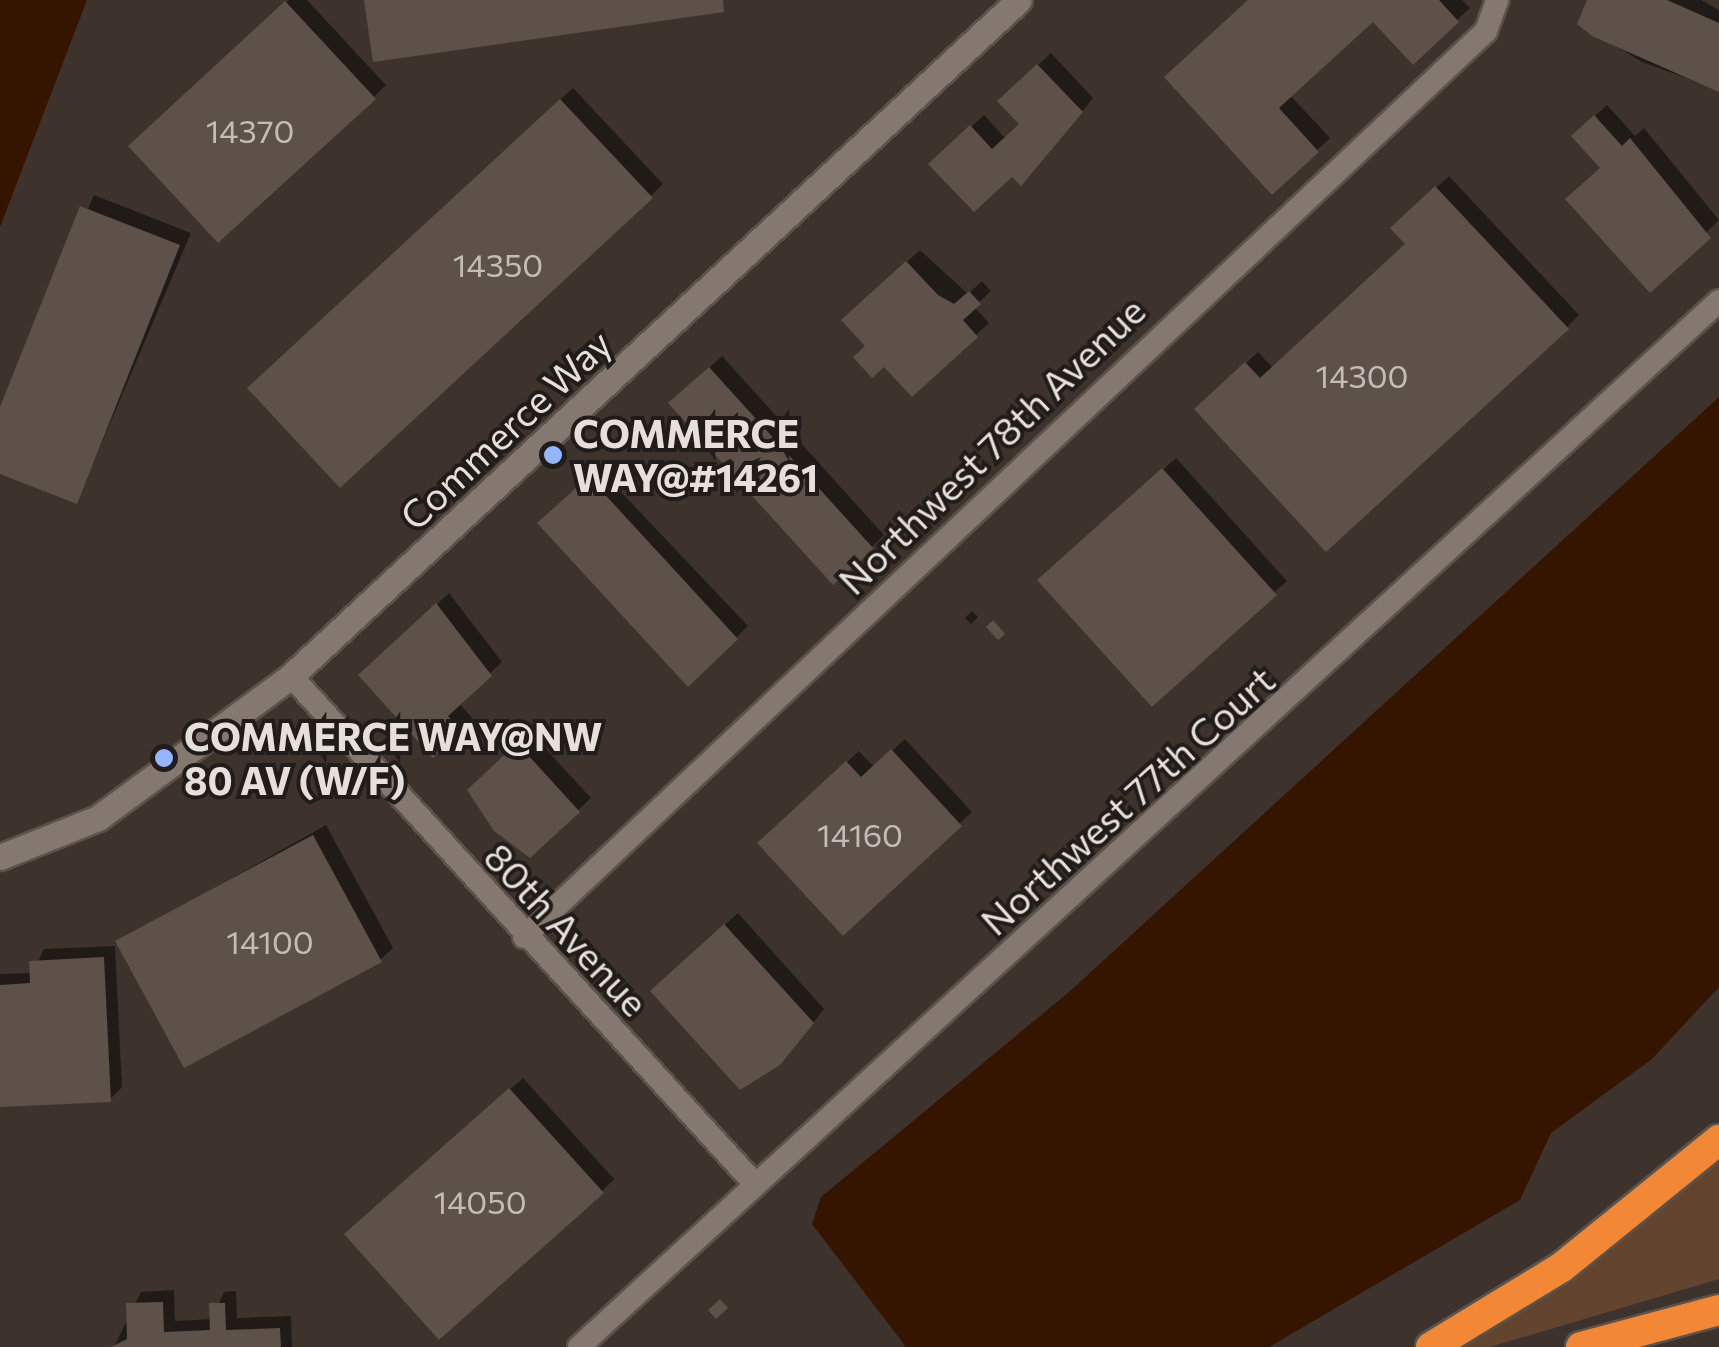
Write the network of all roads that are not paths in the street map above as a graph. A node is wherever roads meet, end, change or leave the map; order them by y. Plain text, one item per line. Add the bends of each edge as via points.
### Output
1 (1019, 0) edge
2 (1497, 0) edge
3 (1719, 301) edge
4 (291, 676) junction
5 (0, 857) edge
6 (524, 937) junction
7 (1719, 1140) edge
8 (753, 1182) junction
9 (1719, 1310) edge
10 (579, 1347) edge
11 (1431, 1347) edge
12 (1581, 1347) edge

1 - 4 street, Commerce Way
2 - 6 street, Northwest 78th Avenue via 1486,31
3 - 8 street, Northwest 77th Court
4 - 5 street, Commerce Way via 98,818
4 - 6 street, 80th Avenue
6 - 8 street, 80th Avenue
7 - 11 highway via 1562,1268
8 - 10 street, Northwest 77th Court
9 - 12 highway

